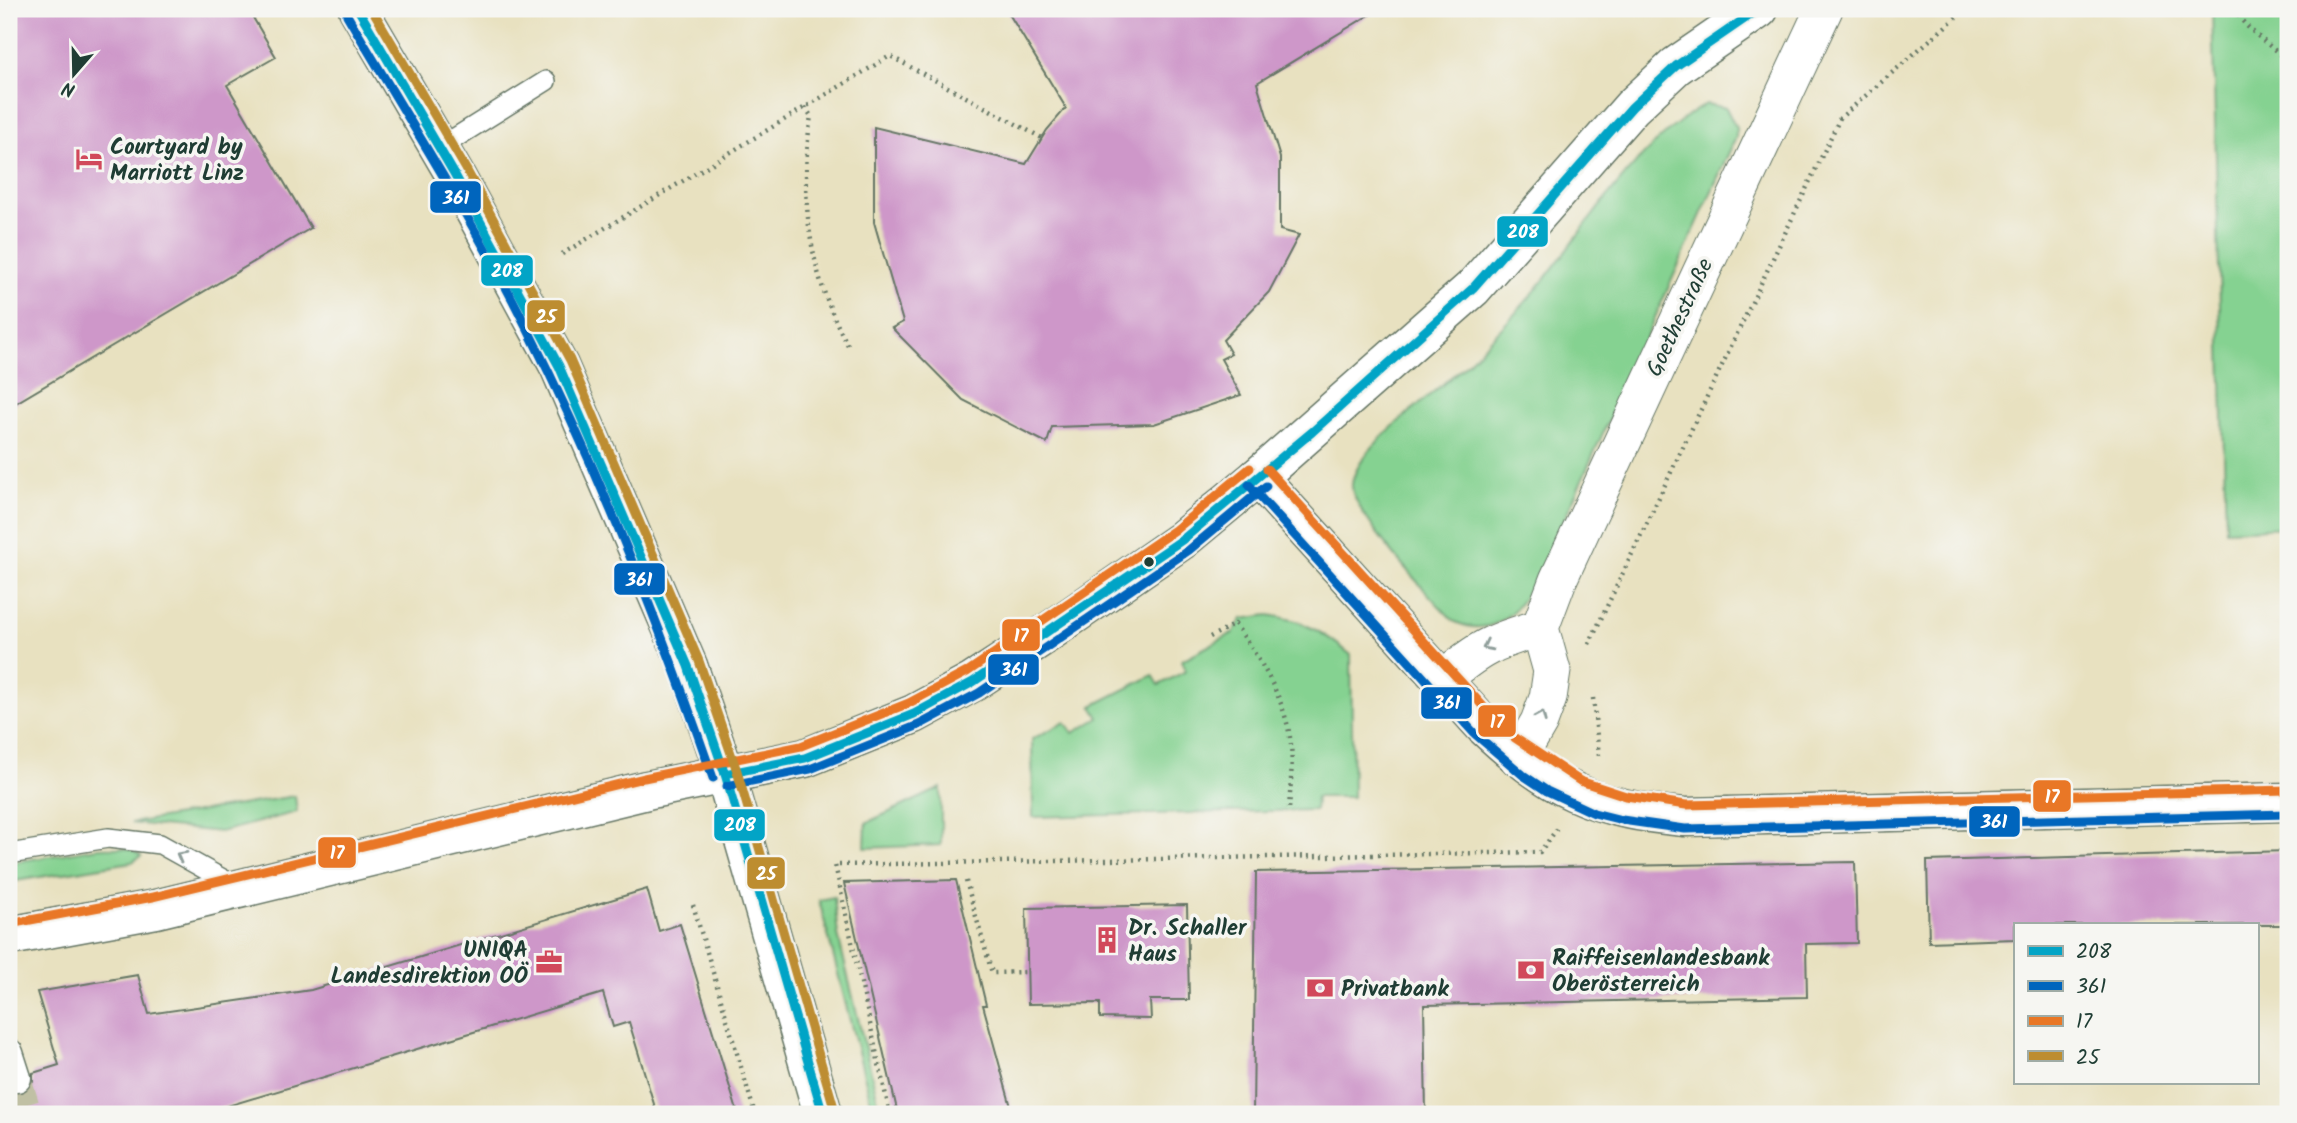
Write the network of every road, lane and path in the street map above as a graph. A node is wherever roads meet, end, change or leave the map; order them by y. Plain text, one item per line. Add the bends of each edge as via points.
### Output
1 (358, 9) edge
2 (1759, 9) edge
3 (1824, 9) edge
4 (1986, 9) edge
5 (2236, 9) edge
6 (2288, 64) edge
7 (547, 81) dead end
8 (805, 107) junction
9 (1042, 138) dead end
10 (439, 148) junction
11 (562, 254) dead end
12 (848, 345) dead end
13 (1258, 478) junction
14 (1540, 628) junction
15 (1210, 637) dead end
16 (1590, 657) dead end
17 (1442, 680) junction
18 (1593, 692) dead end
19 (1518, 758) junction
20 (1600, 763) dead end
21 (725, 774) junction
22 (2288, 802) edge
23 (1289, 810) dead end
24 (1557, 829) dead end
25 (9, 854) edge
26 (966, 881) dead end
27 (241, 889) junction
28 (693, 905) dead end
29 (9, 936) edge
30 (1028, 972) dead end
31 (755, 1114) edge
32 (823, 1114) edge
33 (890, 1114) edge

1 - 10 main road
2 - 13 main road via 1676,66 1632,107 1473,288
3 - 14 street, Goethestraße via 1558,580
4 - 16 path via 1961,13 1840,118 1588,645
5 - 6 path via 2238,18 2274,46
7 - 10 lane
8 - 9 path via 890,56
8 - 11 path
8 - 12 path via 811,116 806,208 817,271
10 - 21 main road via 559,366 688,666
13 - 17 main road
13 - 21 main road via 1182,540 973,682 914,714 805,758
14 -> 17 street via 1493,641
19 -> 14 street via 1548,698 1552,671
15 - 23 path via 1235,624 1273,684 1291,747
17 - 19 main road
18 - 20 path
19 - 22 main road via 1578,796 1612,807 1685,817
21 - 27 main road
21 - 32 main road
24 - 33 path via 1540,852 835,865
27 -> 25 lane via 160,844 108,838
26 - 30 path via 992,973
27 - 29 main road
28 - 31 path

